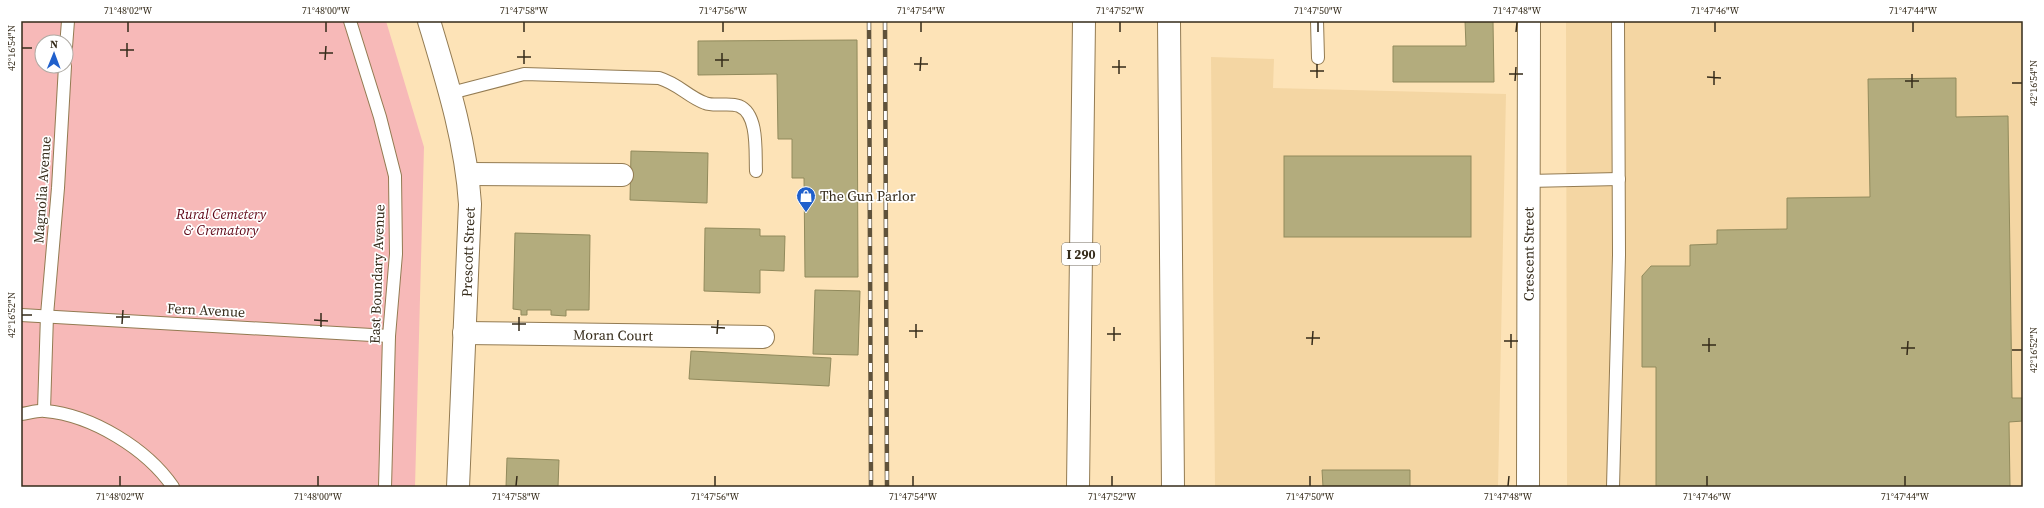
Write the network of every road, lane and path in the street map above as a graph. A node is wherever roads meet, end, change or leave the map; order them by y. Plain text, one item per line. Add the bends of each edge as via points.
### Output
1 (68, 21) edge
2 (350, 21) edge
3 (429, 21) edge
4 (1084, 21) edge
5 (1170, 21) edge
6 (1317, 21) edge
7 (1529, 21) edge
8 (1618, 21) edge
9 (67, 34) edge
10 (1318, 58) dead end
11 (65, 74) edge
12 (451, 93) junction
13 (756, 171) dead end
14 (468, 174) junction
15 (622, 175) dead end
16 (1619, 179) junction
17 (1528, 181) junction
18 (21, 315) edge
19 (47, 315) junction
20 (464, 333) junction
21 (389, 336) junction
22 (763, 337) dead end
23 (44, 410) junction
24 (21, 414) edge
25 (173, 487) edge
26 (385, 487) edge
27 (458, 487) edge
28 (1078, 487) edge
29 (1173, 487) edge
30 (1528, 487) edge
31 (1614, 487) edge

1 - 9 lane
2 - 21 lane, East Boundary Avenue via 380,117 395,176 396,254
3 - 12 main road, Prescott Street
4 - 28 main road, I 290
5 - 29 main road
6 - 10 lane
7 - 17 main road, Crescent Street
8 - 16 lane
11 - 19 lane, Magnolia Avenue
12 - 13 lane via 524,74 659,78 673,82 695,99 707,104 739,106 749,114 754,125
12 - 14 main road, Prescott Street
14 - 15 main road
14 - 20 main road, Prescott Street via 469,239
16 - 17 lane
16 - 31 lane
17 - 30 main road, Crescent Street
18 - 19 lane, Fern Avenue
19 - 21 lane, Fern Avenue
19 - 23 lane, Magnolia Avenue
20 - 22 main road, Moran Court
20 - 27 main road, Prescott Street
21 - 26 lane, East Boundary Avenue
23 - 24 lane
23 - 25 lane via 78,418 128,442

